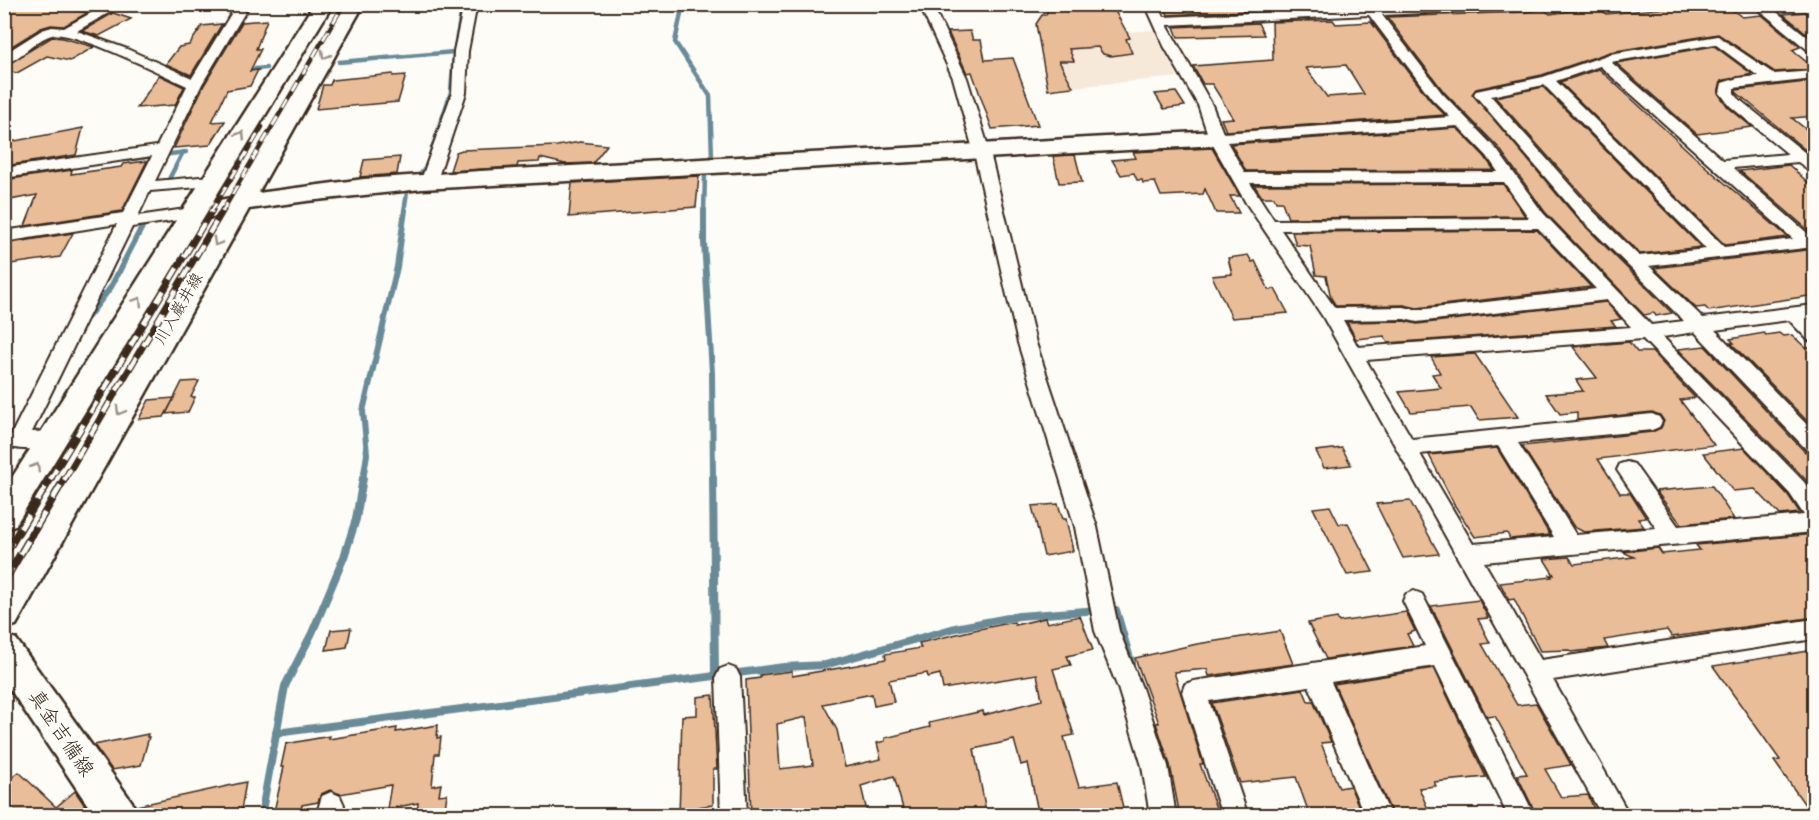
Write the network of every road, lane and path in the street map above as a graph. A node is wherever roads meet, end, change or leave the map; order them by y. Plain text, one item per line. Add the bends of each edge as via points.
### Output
1 (118, 4) edge
2 (244, 4) edge
3 (324, 4) edge
4 (355, 4) edge
5 (471, 4) edge
6 (926, 4) edge
7 (1151, 4) edge
8 (1529, 4) edge
9 (1758, 4) edge
10 (1524, 5) edge
11 (1404, 7) edge
12 (1271, 10) edge
13 (1372, 11) junction
14 (1160, 21) junction
15 (66, 32) junction
16 (1815, 48) edge
17 (4, 60) edge
18 (1602, 61) junction
19 (1815, 75) edge
20 (1771, 79) junction
21 (1547, 80) junction
22 (195, 84) junction
23 (1462, 121) junction
24 (1217, 138) junction
25 (982, 153) junction
26 (160, 154) junction
27 (1809, 162) edge
28 (1720, 165) junction
29 (4, 172) edge
30 (1509, 177) junction
31 (1241, 178) junction
32 (212, 181) junction
33 (420, 181) junction
34 (143, 187) junction
35 (239, 203) junction
36 (192, 213) junction
37 (126, 220) junction
38 (1543, 223) junction
39 (1270, 225) junction
40 (4, 237) edge
41 (1720, 253) junction
42 (1635, 262) junction
43 (1610, 294) junction
44 (1815, 311) edge
45 (1330, 314) junction
46 (1793, 314) junction
47 (1699, 325) junction
48 (1647, 332) junction
49 (1815, 335) edge
50 (1353, 354) junction
51 (1652, 422) dead end
52 (13, 436) edge
53 (1503, 437) junction
54 (53, 440) junction
55 (1815, 444) edge
56 (1407, 447) junction
57 (1626, 470) dead end
58 (1815, 513) edge
59 (4, 517) edge
60 (1815, 523) edge
61 (1673, 536) junction
62 (1571, 545) junction
63 (1468, 555) junction
64 (1414, 601) dead end
65 (4, 614) edge
66 (1815, 628) edge
67 (4, 650) edge
68 (1441, 654) junction
69 (1535, 672) junction
70 (1315, 673) junction
71 (728, 677) dead end
72 (118, 816) edge
73 (734, 816) edge
74 (1163, 816) edge
75 (1235, 816) edge
76 (1378, 816) edge
77 (1522, 816) edge
78 (1617, 816) edge

1 - 15 street
2 - 22 street
32 -> 3 main road
4 -> 35 main road, 川入巌井線
5 - 33 street via 461,51 459,93
6 - 25 street via 960,78
7 - 14 street
8 - 10 street
9 - 16 street
10 - 11 street
11 - 13 street
12 - 13 street
12 - 14 street
13 - 23 street via 1437,96
14 - 24 street via 1205,105
15 - 17 street via 53,31
15 - 22 street
18 - 20 street via 1667,46 1718,40
18 - 21 street
18 - 28 street
19 - 20 street
20 - 27 street via 1738,82 1727,86 1727,93
21 - 41 street
21 - 42 street via 1481,94 1586,214
22 - 26 street
23 - 24 street
23 - 30 street
24 - 25 main road
24 - 31 street
25 - 33 main road
25 - 74 street via 1027,344 1086,527 1113,650 1130,688 1155,766
26 - 29 street
26 - 34 street
27 - 28 street
28 - 41 street via 1809,243
30 - 31 street
30 - 38 street
31 - 39 street
32 - 34 street
32 - 36 main road
33 - 35 main road
34 - 37 street
35 - 36 main road
35 -> 65 main road, 川入巌井線
36 - 37 street
54 -> 36 main road
37 - 40 street
37 - 52 street
38 - 39 street
38 - 43 street
39 - 45 street
41 - 42 street
42 - 47 street
43 - 45 street via 1416,316
43 - 48 street
44 - 46 street
45 - 50 street
46 - 47 street
46 - 49 street
47 - 48 street
47 - 55 street
48 - 50 street
48 - 58 street via 1797,488
50 - 56 street
51 - 53 street
52 - 54 street via 18,441
53 - 56 street
53 - 62 street
59 -> 54 main road
56 - 63 street
57 - 61 street
60 - 61 street
61 - 62 street
62 - 63 street
63 - 69 street
64 - 68 street
66 - 69 street
67 - 72 main road, 真金吉備線
68 - 70 street
68 - 77 street
69 - 78 street
70 - 75 street via 1194,692
70 - 76 street
71 - 73 street

